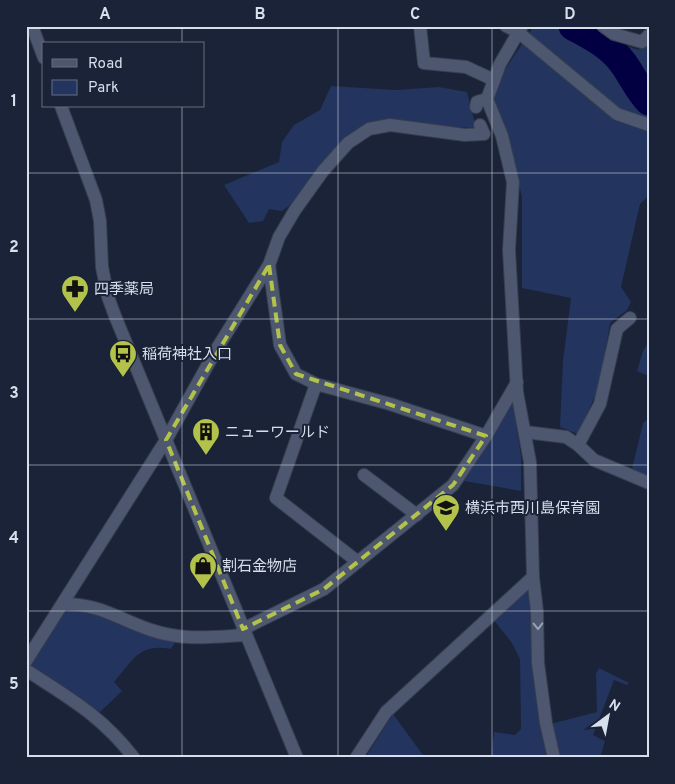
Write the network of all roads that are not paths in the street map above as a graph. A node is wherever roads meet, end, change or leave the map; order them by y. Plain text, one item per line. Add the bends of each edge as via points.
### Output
1 (32, 26) edge
2 (420, 26) edge
3 (506, 26) edge
4 (603, 26) edge
5 (520, 29) edge
6 (649, 35) edge
7 (42, 53) edge
8 (494, 80) junction
9 (62, 108) edge
10 (480, 124) dead end
11 (649, 125) edge
12 (269, 265) junction
13 (630, 318) dead end
14 (517, 382) junction
15 (316, 384) junction
16 (525, 432) junction
17 (486, 436) junction
18 (166, 440) junction
19 (578, 445) junction
20 (364, 475) dead end
21 (649, 484) edge
22 (417, 515) junction
23 (358, 562) junction
24 (532, 578) junction
25 (64, 604) junction
26 (244, 632) junction
27 (26, 662) edge
28 (26, 670) edge
29 (134, 758) edge
30 (297, 758) edge
31 (356, 758) edge
32 (554, 758) edge

1 - 7 street
2 - 8 street via 424,63 466,67
3 - 5 street
4 - 6 street via 614,34 642,42
5 - 8 street
5 - 11 street via 617,114
8 - 14 street via 482,103 502,136 513,182 509,250
9 - 18 street via 96,200 108,297
10 - 12 street via 484,134 464,135 390,125 369,128 348,143 323,170 279,237
12 - 15 street via 280,345 296,374
12 - 18 street via 216,350
13 - 19 street via 617,329 600,404
14 - 16 street
14 - 17 street
15 - 17 street via 390,404
15 - 23 street via 276,498
16 - 19 street via 566,437
16 - 24 street via 530,462
17 - 22 street via 454,485
18 - 25 street
18 - 26 street
19 - 21 street via 594,460
20 - 22 street
22 - 23 street
23 - 26 street via 324,589
24 - 31 street via 386,712
24 -> 32 street via 537,611 538,662
25 - 26 street via 107,610 151,630 186,638
25 - 27 street
26 - 30 street
28 - 29 street via 85,708 110,729

